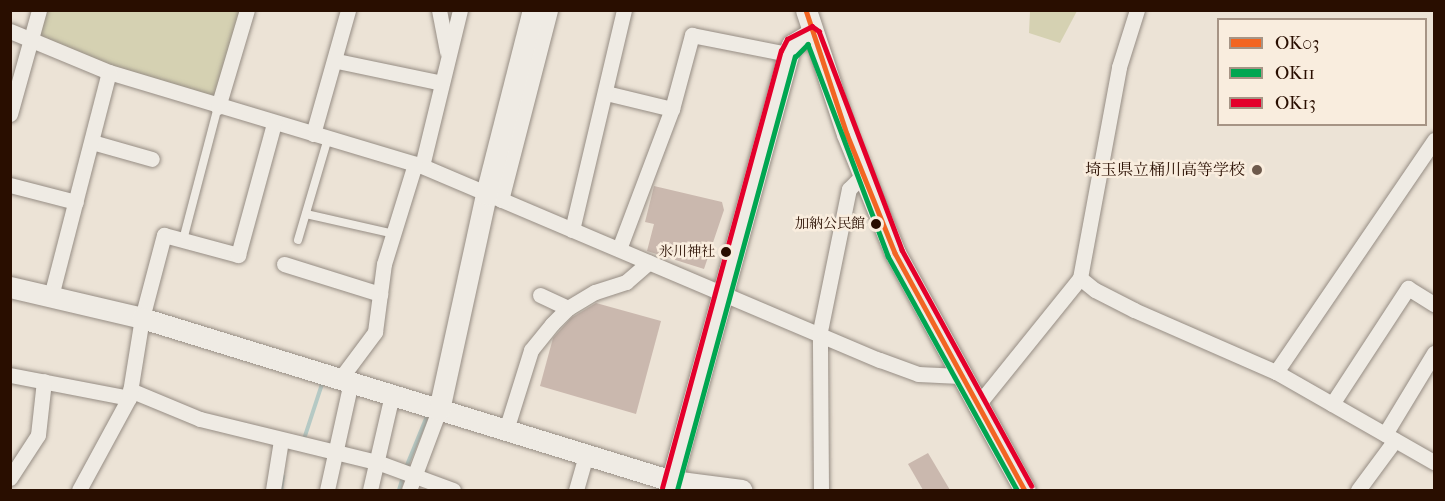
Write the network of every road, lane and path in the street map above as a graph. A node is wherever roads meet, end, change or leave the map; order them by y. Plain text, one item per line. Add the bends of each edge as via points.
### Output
1 (39, 10) edge
2 (247, 10) edge
3 (348, 10) edge
4 (440, 10) edge
5 (460, 10) edge
6 (533, 10) edge
7 (550, 10) edge
8 (624, 10) edge
9 (806, 10) edge
10 (1137, 10) edge
11 (10, 31) edge
12 (812, 33) junction
13 (32, 38) junction
14 (788, 54) junction
15 (448, 57) junction
16 (337, 61) junction
17 (109, 72) junction
18 (442, 83) junction
19 (606, 93) junction
20 (218, 107) junction
21 (672, 109) junction
22 (10, 114) edge
23 (274, 123) junction
24 (321, 136) junction
25 (1434, 140) edge
26 (92, 142) junction
27 (152, 159) dead end
28 (418, 165) junction
29 (862, 176) junction
30 (10, 185) edge
31 (494, 197) junction
32 (76, 202) junction
33 (306, 214) junction
34 (572, 230) junction
35 (394, 234) junction
36 (183, 240) junction
37 (298, 240) dead end
38 (619, 249) junction
39 (649, 262) junction
40 (284, 264) dead end
41 (1080, 278) junction
42 (10, 287) edge
43 (722, 292) junction
44 (380, 294) junction
45 (540, 295) dead end
46 (51, 296) junction
47 (1434, 304) edge
48 (568, 308) junction
49 (142, 318) junction
50 (820, 331) junction
51 (1434, 353) edge
52 (1276, 372) junction
53 (10, 375) edge
54 (960, 376) junction
55 (45, 381) junction
56 (345, 381) junction
57 (129, 394) junction
58 (392, 395) junction
59 (1332, 404) junction
60 (976, 407) junction
61 (439, 410) junction
62 (506, 430) junction
63 (1390, 437) junction
64 (281, 440) junction
65 (336, 454) junction
66 (586, 455) junction
67 (376, 462) junction
68 (1434, 462) edge
69 (413, 475) junction
70 (10, 478) edge
71 (670, 486) edge
72 (79, 490) edge
73 (273, 490) edge
74 (327, 490) edge
75 (370, 490) edge
76 (409, 490) edge
77 (453, 490) edge
78 (576, 490) edge
79 (741, 490) edge
80 (821, 490) edge
81 (1025, 490) edge
82 (1358, 490) edge

1 - 13 street
2 - 20 street
3 - 16 street
4 - 15 street
5 - 15 street
6 - 31 street
7 - 31 street
8 - 19 street
9 - 12 street
10 - 41 street via 1119,68
11 - 13 street
12 - 14 street via 792,45
12 - 29 street
13 - 17 street
13 - 22 street
14 - 21 street via 692,35
14 - 43 street
15 - 18 street
16 - 18 street
16 - 24 street
17 - 20 street
17 - 26 street
18 - 28 street
19 - 21 street
19 - 34 street
20 - 23 street
20 - 36 lane
21 - 38 street
23 - 24 street
23 - 36 street via 238,255
24 - 28 street
24 - 33 lane
25 - 52 street
26 - 27 street
26 - 32 street
28 - 31 street
28 - 35 street
29 - 50 street via 849,189
29 - 54 street via 895,253
30 - 32 street
31 - 34 street
31 - 61 street
32 - 46 street
33 - 35 lane
33 - 37 lane
34 - 38 street
35 - 44 street
36 - 49 street via 164,235
38 - 39 street
39 - 43 street
39 - 48 street via 626,282 595,292
40 - 44 street
41 - 52 street via 1134,310
41 - 60 street
42 - 46 street
43 - 50 street
43 - 71 street
44 - 56 street via 375,332
45 - 48 street
46 - 49 street
47 - 59 street via 1408,288
48 - 62 street via 531,350
49 - 56 street
49 - 57 street
50 - 54 street via 918,374
50 - 80 street
51 - 63 street
52 - 59 street
53 - 55 street
54 - 60 street
55 - 57 street
55 - 70 street via 38,435
56 - 58 street
56 - 65 street
57 - 64 street via 200,419
57 - 72 street
58 - 61 street
58 - 67 street
59 - 63 street
60 - 81 street
61 - 62 street
61 - 69 street
62 - 66 street
63 - 68 street
63 - 82 street
64 - 65 street
64 - 73 street
65 - 67 street
65 - 74 street
66 - 71 street
66 - 78 street
67 - 69 street
67 - 75 street
69 - 76 street
69 - 77 street
71 - 79 street

